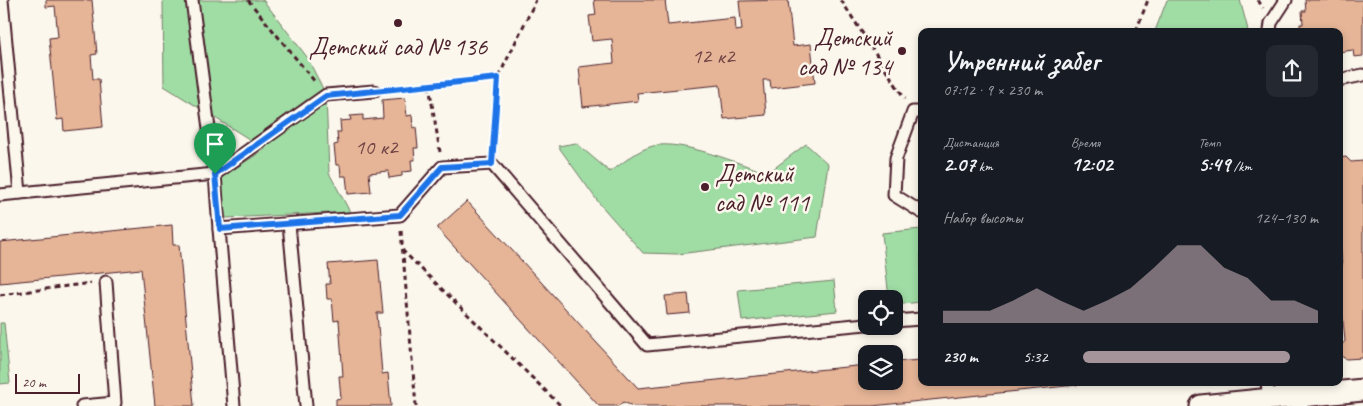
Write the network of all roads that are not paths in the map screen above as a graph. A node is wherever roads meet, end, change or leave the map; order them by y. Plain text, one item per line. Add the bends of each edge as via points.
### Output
1 (2, 0) edge
2 (192, 0) edge
3 (1286, 0) edge
4 (1270, 28) edge
5 (1363, 76) edge
6 (1343, 79) edge
7 (374, 91) road end
8 (917, 112) edge
9 (215, 174) junction
10 (20, 193) junction
11 (0, 195) edge
12 (918, 210) edge
13 (289, 224) junction
14 (220, 229) junction
15 (106, 282) road end
16 (918, 319) edge
17 (903, 320) edge
18 (858, 325) edge
19 (1363, 390) edge
20 (1268, 396) edge
21 (82, 406) edge
22 (234, 406) edge
23 (306, 406) edge
24 (1201, 406) edge

1 - 10 lane
2 - 9 lane
3 - 4 lane
5 - 6 lane
7 - 9 lane via 326,96
8 - 12 lane via 896,158 894,194
9 - 10 lane
9 - 14 lane
10 - 11 lane
13 - 14 lane
13 - 18 lane via 400,215 442,167 492,164 647,345
13 - 23 lane
14 - 22 lane
15 - 21 lane via 115,403
16 - 17 lane
19 - 20 street
20 - 24 street

